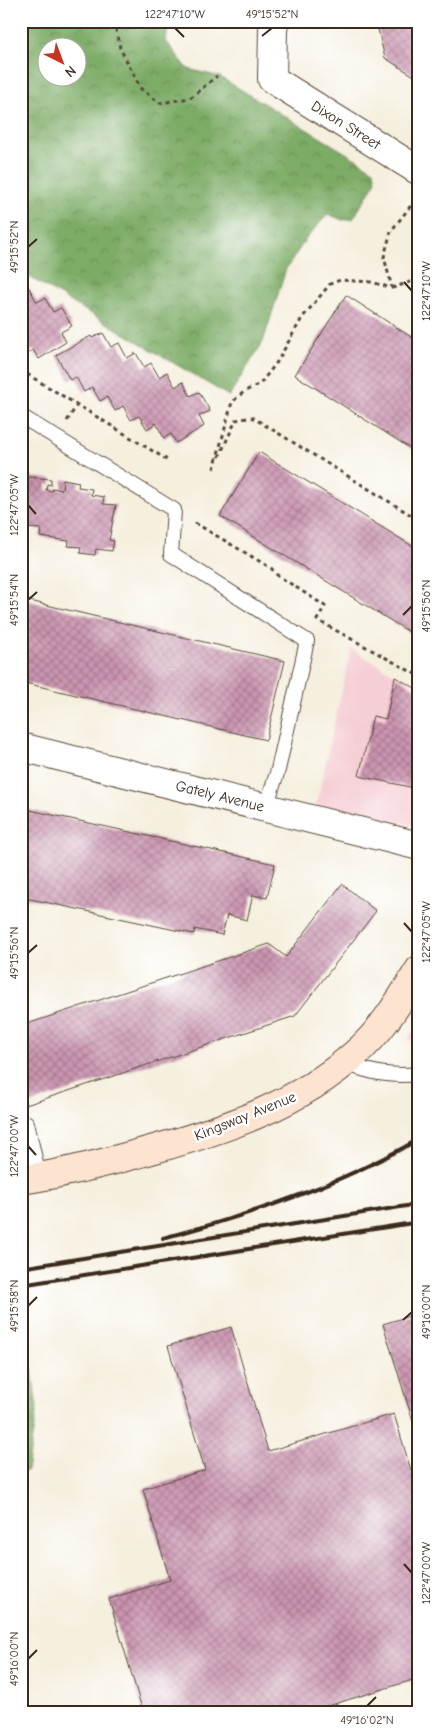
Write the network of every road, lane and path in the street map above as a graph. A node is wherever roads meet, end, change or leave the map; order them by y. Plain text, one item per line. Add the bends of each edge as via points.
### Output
1 (114, 21) edge
2 (275, 21) edge
3 (217, 76) dead end
4 (419, 171) edge
5 (419, 195) edge
6 (419, 279) edge
7 (392, 288) junction
8 (21, 373) edge
9 (21, 416) edge
10 (169, 461) dead end
11 (174, 510) junction
12 (419, 520) edge
13 (419, 676) edge
14 (21, 747) edge
15 (266, 807) junction
16 (419, 846) edge
17 (419, 970) edge
18 (345, 1063) junction
19 (419, 1074) edge
20 (27, 1123) dead end
21 (30, 1179) edge

1 - 3 path via 120,48 140,89 160,103 190,98
2 - 4 street, Dixon Street via 272,79
5 - 7 path via 391,231 384,257
6 - 7 path
7 - 12 path via 371,282 340,280 330,284 302,318 277,362 260,384 232,402 214,469 236,420 252,417
8 - 10 path
9 - 11 lane
11 - 13 path via 271,568 277,576 325,606 317,620
11 - 15 lane via 171,554 307,641 278,770
14 - 15 street, Gately Avenue
15 - 16 street, Gately Avenue
17 - 18 main road, Kingsway Avenue via 381,1027
18 - 19 lane via 369,1072 397,1076
18 - 21 main road, Kingsway Avenue via 287,1101 238,1122 111,1162
20 - 21 lane

